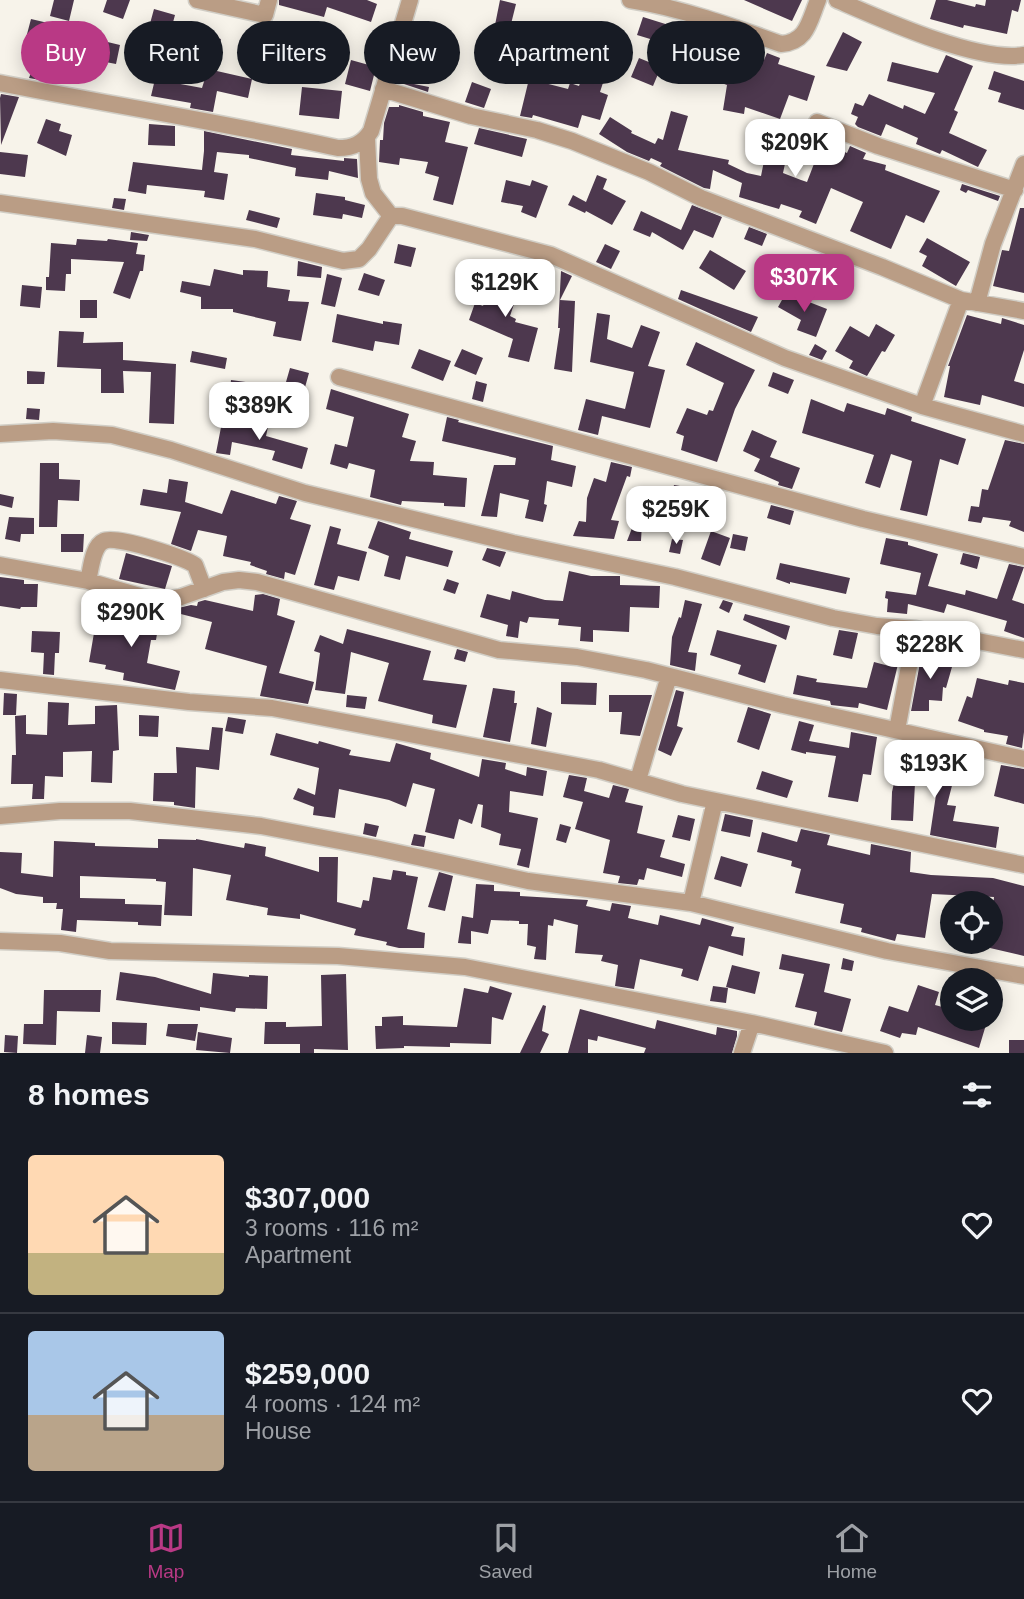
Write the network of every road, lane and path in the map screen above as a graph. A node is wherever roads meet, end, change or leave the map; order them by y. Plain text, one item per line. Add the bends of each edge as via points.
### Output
1 (197, 0) edge
2 (269, 0) edge
3 (410, 0) edge
4 (629, 0) edge
5 (818, 0) edge
6 (837, 0) edge
7 (1024, 55) edge
8 (0, 83) edge
9 (383, 89) junction
10 (817, 122) dead end
11 (366, 139) junction
12 (1024, 164) edge
13 (1015, 190) junction
14 (0, 203) edge
15 (391, 216) junction
16 (969, 302) junction
17 (1024, 311) edge
18 (339, 377) dead end
19 (922, 406) junction
20 (0, 434) edge
21 (1024, 434) edge
22 (1024, 557) edge
23 (0, 565) edge
24 (88, 581) junction
25 (204, 589) junction
26 (916, 629) junction
27 (1024, 650) edge
28 (669, 676) junction
29 (0, 680) edge
30 (897, 730) junction
31 (1024, 759) edge
32 (638, 780) junction
33 (715, 801) junction
34 (0, 816) edge
35 (1024, 865) edge
36 (691, 903) junction
37 (0, 941) edge
38 (1024, 976) edge
39 (752, 1023) junction
40 (741, 1053) edge
41 (884, 1053) edge

1 - 2 street via 265,15
3 - 9 street
4 - 5 street via 698,16 781,44 794,43 805,31
6 - 7 street via 936,40 1010,58
8 - 11 street via 338,148 351,148
9 - 11 street
9 - 16 street via 599,151 701,198
10 - 13 street
11 - 15 street via 373,193
12 - 13 street
13 - 16 street
14 - 15 street via 255,239 343,261 359,259
15 - 19 street via 551,255 785,358
16 - 17 street
16 - 19 street
18 - 22 street via 849,516
19 - 21 street
20 - 26 street via 112,435 328,498 513,543 688,580 833,618
23 - 24 street
24 - 25 street via 150,599 173,599
24 - 25 street via 97,547 104,540 116,540 195,565
25 - 28 street via 239,580 257,582 499,650 577,657
26 - 27 street
26 - 30 street
28 - 30 street
28 - 32 street
29 - 32 street via 272,708
30 - 31 street
32 - 33 street
33 - 35 street
33 - 36 street
34 - 36 street via 130,811 248,825 528,881
36 - 38 street via 887,951
37 - 39 street via 110,951 338,956 465,967
39 - 40 street
39 - 41 street

